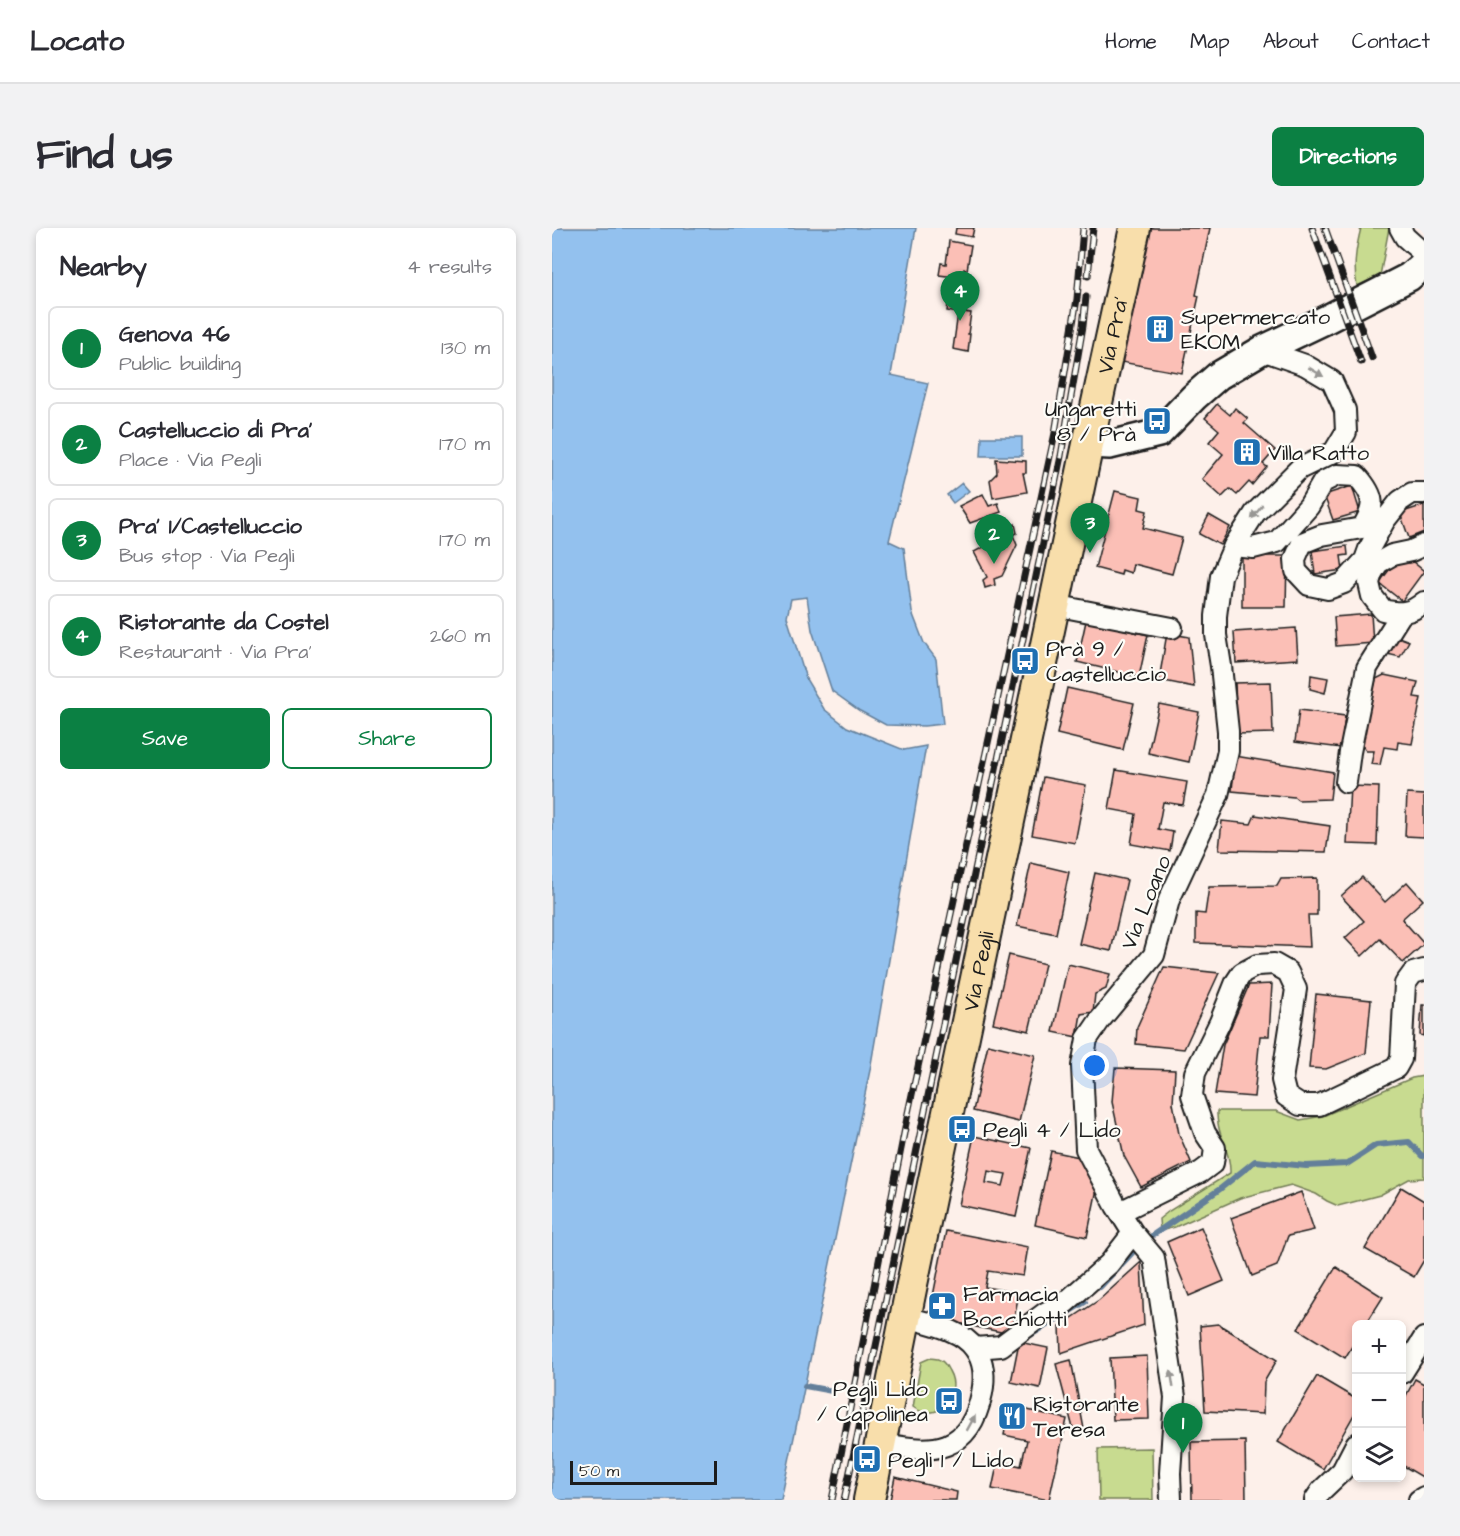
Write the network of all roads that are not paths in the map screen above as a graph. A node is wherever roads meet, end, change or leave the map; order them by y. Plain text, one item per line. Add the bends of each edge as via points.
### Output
1 (1135, 228) edge
2 (1400, 228) edge
3 (1422, 256) edge
4 (1262, 350) junction
5 (1088, 444) junction
6 (1424, 493) edge
7 (1424, 545) edge
8 (1234, 546) junction
9 (1424, 602) edge
10 (1054, 605) junction
11 (1401, 614) junction
12 (1172, 628) dead end
13 (1346, 782) dead end
14 (1424, 970) edge
15 (1120, 1212) junction
16 (1133, 1233) junction
17 (906, 1317) junction
18 (1424, 1338) edge
19 (975, 1348) junction
20 (1412, 1365) edge
21 (881, 1443) junction
22 (1352, 1452) edge
23 (1424, 1497) edge
24 (869, 1500) edge
25 (1171, 1500) edge
26 (1315, 1500) edge
27 (1419, 1500) edge

1 - 5 main road, Via Pra'
2 - 3 street
3 - 4 street via 1409,277
4 - 5 street via 1218,376 1159,433 1110,446
4 -> 8 street, Via Loano via 1305,365 1332,381 1345,410 1346,432 1334,452 1299,468 1255,513
5 - 10 main road, Via Pegli
6 - 8 street via 1412,493 1400,501 1385,520 1365,560 1344,583 1328,589 1309,585 1296,571 1294,559 1302,543 1362,528 1371,514 1371,496 1357,476 1337,475 1323,482 1310,506 1277,542 1253,548
7 - 11 street via 1392,555 1378,563 1372,573 1372,596 1383,610
8 - 15 street, Via Loano via 1221,576 1216,616 1228,731 1228,751 1218,795 1169,900 1155,955 1087,1039 1082,1066 1086,1149
9 - 11 street
10 - 12 street
10 - 17 main road, Via Pegli
11 - 13 street via 1367,668
14 - 15 street via 1413,973 1405,984 1401,1059 1396,1068 1319,1105 1300,1105 1286,1096 1282,1080 1296,989 1288,972 1274,964 1257,965 1242,973 1195,1073 1192,1095 1215,1148 1213,1163
15 - 16 street, Via Loano
16 - 19 street via 1109,1264 1065,1304 1045,1313 1001,1346
25 -> 16 street, Via Loano via 1175,1397 1154,1258
17 - 19 street via 947,1329
17 - 21 main road, Via Pegli
18 - 20 street
21 -> 19 street via 925,1449 954,1443 965,1433 980,1403 983,1384 983,1365
21 - 24 main road, Via Pegli
22 - 26 street via 1342,1471
23 - 27 street

